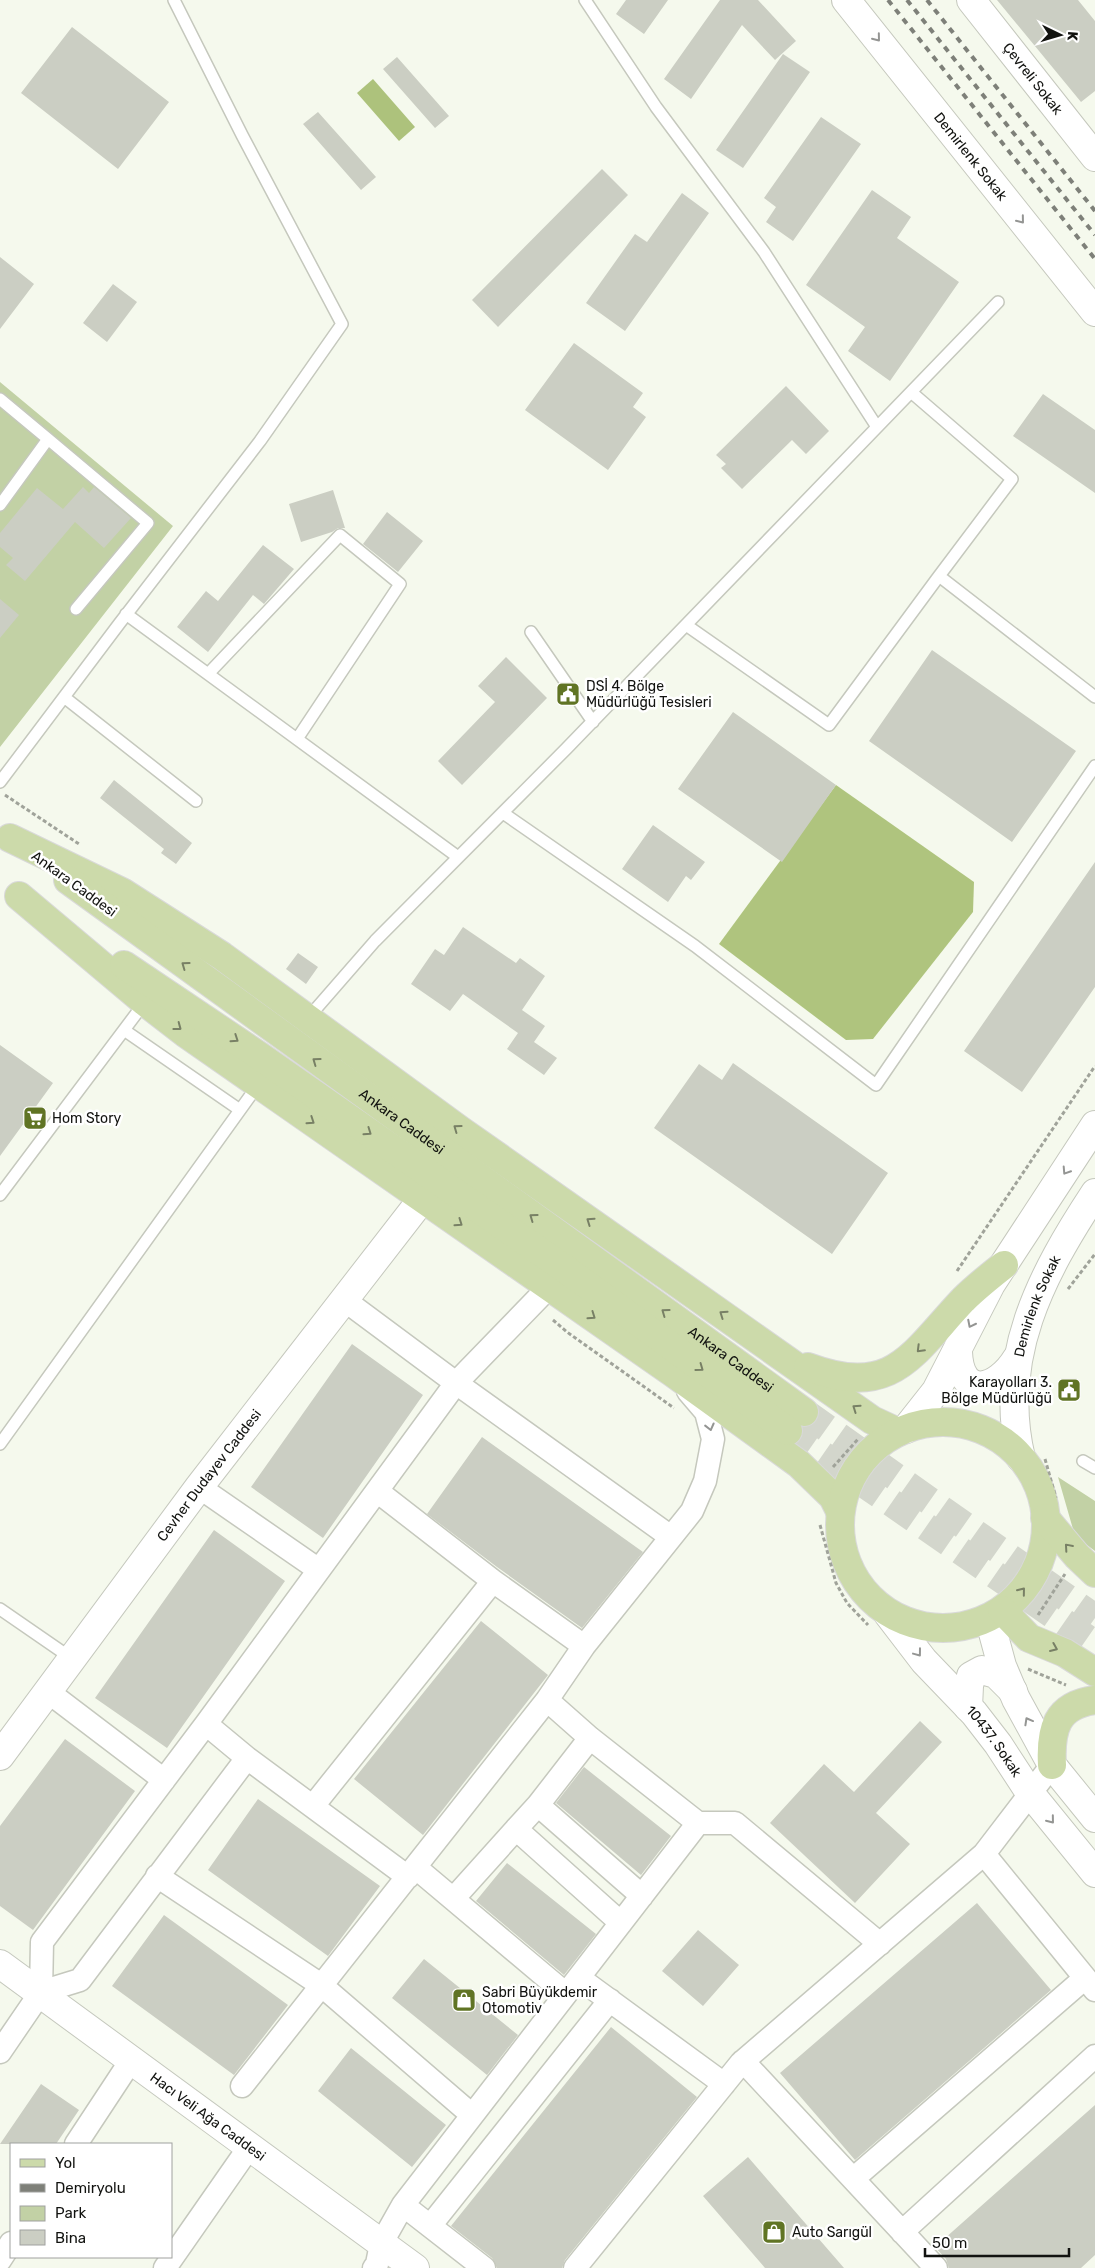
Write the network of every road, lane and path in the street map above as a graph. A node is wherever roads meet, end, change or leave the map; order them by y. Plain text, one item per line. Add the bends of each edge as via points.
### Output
1 (174, 0) edge
2 (585, 0) edge
3 (846, 0) edge
4 (971, 0) edge
5 (1094, 155) edge
6 (998, 302) dead end
7 (1095, 312) edge
8 (911, 392) junction
9 (0, 399) edge
10 (877, 427) junction
11 (48, 439) junction
12 (0, 505) edge
13 (939, 576) junction
14 (76, 609) dead end
15 (126, 614) junction
16 (686, 625) junction
17 (530, 632) dead end
18 (208, 674) junction
19 (64, 696) junction
20 (1095, 697) edge
21 (593, 722) junction
22 (297, 739) junction
23 (1095, 766) edge
24 (0, 782) edge
25 (0, 792) edge
26 (196, 801) dead end
27 (503, 813) junction
28 (5, 834) edge
29 (80, 845) dead end
30 (458, 857) junction
31 (9, 890) edge
32 (145, 1002) junction
33 (307, 1020) junction
34 (124, 1030) junction
35 (1095, 1066) edge
36 (258, 1085) junction
37 (240, 1110) junction
38 (1094, 1127) edge
39 (1095, 1193) edge
40 (0, 1195) edge
41 (423, 1198) junction
42 (1095, 1205) edge
43 (1073, 1226) junction
44 (1004, 1265) junction
45 (953, 1278) dead end
46 (542, 1295) junction
47 (343, 1299) junction
48 (958, 1352) junction
49 (783, 1356) junction
50 (1018, 1358) junction
51 (673, 1373) junction
52 (456, 1383) junction
53 (680, 1412) dead end
54 (872, 1420) junction
55 (902, 1430) junction
56 (0, 1444) edge
57 (1032, 1456) junction
58 (1083, 1461) dead end
59 (1095, 1468) edge
60 (819, 1483) junction
61 (199, 1487) junction
62 (377, 1491) junction
63 (1051, 1509) junction
64 (830, 1517) junction
65 (671, 1537) junction
66 (1086, 1565) edge
67 (319, 1570) junction
68 (493, 1581) junction
69 (0, 1609) edge
70 (996, 1614) junction
71 (879, 1621) junction
72 (1029, 1638) junction
73 (584, 1646) junction
74 (999, 1657) junction
75 (71, 1658) junction
76 (1095, 1672) edge
77 (47, 1691) junction
78 (1013, 1691) junction
79 (1084, 1694) edge
80 (547, 1700) junction
81 (968, 1707) junction
82 (206, 1724) junction
83 (590, 1738) junction
84 (0, 1756) edge
85 (247, 1758) junction
86 (1052, 1765) junction
87 (164, 1780) junction
88 (1030, 1794) junction
89 (538, 1805) junction
90 (313, 1806) junction
91 (1095, 1818) edge
92 (698, 1823) junction
93 (516, 1829) junction
94 (984, 1854) junction
95 (412, 1872) junction
96 (1095, 1873) edge
97 (157, 1876) junction
98 (642, 1896) junction
99 (454, 1898) junction
100 (621, 1923) junction
101 (880, 1944) junction
102 (0, 1964) edge
103 (1090, 1984) edge
104 (321, 1985) junction
105 (572, 1986) junction
106 (42, 1992) junction
107 (610, 2000) junction
108 (0, 2052) edge
109 (1095, 2056) edge
110 (132, 2059) junction
111 (743, 2061) junction
112 (724, 2084) junction
113 (242, 2086) dead end
114 (472, 2114) junction
115 (77, 2143) edge
116 (250, 2146) junction
117 (853, 2179) junction
118 (402, 2205) junction
119 (430, 2226) junction
120 (902, 2232) junction
121 (10, 2245) edge
122 (377, 2256) edge
123 (172, 2257) edge
124 (0, 2260) edge
125 (414, 2268) edge
126 (484, 2268) edge
127 (575, 2268) edge
128 (936, 2268) edge

1 - 15 lane via 342,324 260,442
2 - 10 lane via 656,107 764,252
3 -> 7 street, Demirlenk Sokak
4 - 5 street, Çevreli Sokak
6 - 8 lane
8 - 10 lane
8 - 13 lane via 1012,479
9 - 11 lane
10 - 16 lane
11 - 12 lane
11 - 14 lane via 148,523
13 - 16 lane via 829,726
13 - 20 lane
15 - 18 lane
15 - 19 lane
16 - 21 lane
17 - 21 lane
18 - 22 lane
18 - 22 lane via 340,536 400,584
19 - 24 lane
19 - 26 lane
21 - 27 lane
22 - 30 lane
23 - 27 lane via 876,1085 695,946
25 - 29 path
27 - 30 lane
31 -> 28 main road, Ankara Caddesi via 177,1000 568,1271 796,1422
28 - 33 main road via 122,892 222,956
30 - 33 lane via 375,941
31 - 32 main road
32 - 34 lane
32 -> 36 main road
49 -> 33 main road
34 - 37 lane
34 - 40 lane
35 - 45 path
36 - 37 lane
36 -> 41 main road
37 - 56 lane
38 -> 44 street
39 - 43 street, Demirlenk Sokak
41 -> 46 main road
41 - 47 street, Cevher Dudayev Caddesi
42 - 43 street
43 - 50 street, Demirlenk Sokak via 1038,1292 1022,1335
44 -> 48 street via 980,1305
44 -> 49 main road via 963,1300 911,1358 886,1373 863,1378 840,1376
46 -> 51 main road
46 - 52 street
46 - 53 path via 567,1332
47 - 52 street
47 - 61 street, Cevher Dudayev Caddesi
48 - 50 street via 961,1372 982,1386 999,1380
48 - 55 street via 929,1402
54 -> 49 main road
50 - 57 street, Demirlenk Sokak via 1013,1405 1016,1436
51 - 60 main road via 799,1464
51 -> 65 street via 706,1412 713,1439 705,1481 692,1511
52 - 62 street
52 - 65 street
54 - 55 main road
54 - 60 path
55 - 57 main road via 941,1422 971,1426
55 - 64 main road via 874,1448 855,1470
57 - 63 path
57 - 63 main road via 1035,1480
58 - 59 lane
60 - 64 main road via 833,1497
61 - 67 street
61 - 75 street, Cevher Dudayev Caddesi
62 - 67 street
62 - 68 street
66 -> 63 main road
70 -> 63 main road via 1014,1600 1033,1576
64 - 71 main road via 846,1562
64 - 71 path via 836,1583 847,1603
65 - 73 street
66 - 72 path via 1032,1623
67 - 82 street
68 - 73 street
68 - 90 street
69 - 75 lane
70 - 71 main road via 975,1624 945,1629
70 - 72 main road
70 - 74 street
71 -> 81 street, 10437. Sokak via 924,1661
72 -> 76 main road via 1065,1653
73 - 80 street
74 - 78 street
74 - 79 path
75 - 77 street, Cevher Dudayev Caddesi
77 - 84 street, Cevher Dudayev Caddesi
77 - 87 street
78 - 81 street via 996,1674 982,1670 972,1676
86 -> 78 street
79 - 86 main road via 1080,1703 1060,1717 1054,1729
80 - 83 street
80 - 95 street
81 - 88 street, 10437. Sokak via 998,1744
82 - 85 street
82 - 87 street
83 - 89 street
83 - 92 street
85 - 90 street
85 - 97 street
86 - 88 street
86 - 91 street
87 - 106 street via 42,1942
88 - 94 street
88 -> 96 street, 10437. Sokak
89 - 93 street
89 - 98 street
90 - 95 street
92 - 98 street
92 - 101 street via 735,1823
93 - 99 street
93 - 100 street
94 - 101 street
94 - 103 street
95 - 99 street
95 - 104 street
97 - 104 street
97 - 106 street via 80,1980
98 - 100 street
99 - 105 street
100 - 105 street
101 - 111 street
102 - 106 street, Hacı Veli Ağa Caddesi
103 - 117 street
104 - 113 street
104 - 114 street
105 - 107 street
105 - 114 street
106 - 108 street
106 - 110 street, Hacı Veli Ağa Caddesi
107 - 112 street
107 - 119 street
109 - 120 street
110 - 115 street
110 - 116 street, Hacı Veli Ağa Caddesi
111 - 112 street
111 - 117 street
112 - 127 street
114 - 118 street
116 - 122 street, Hacı Veli Ağa Caddesi
116 - 123 street
117 - 120 street
118 - 119 street
118 - 122 street
119 - 126 street
120 - 128 street
121 - 124 street
122 - 125 street, Hacı Veli Ağa Caddesi

